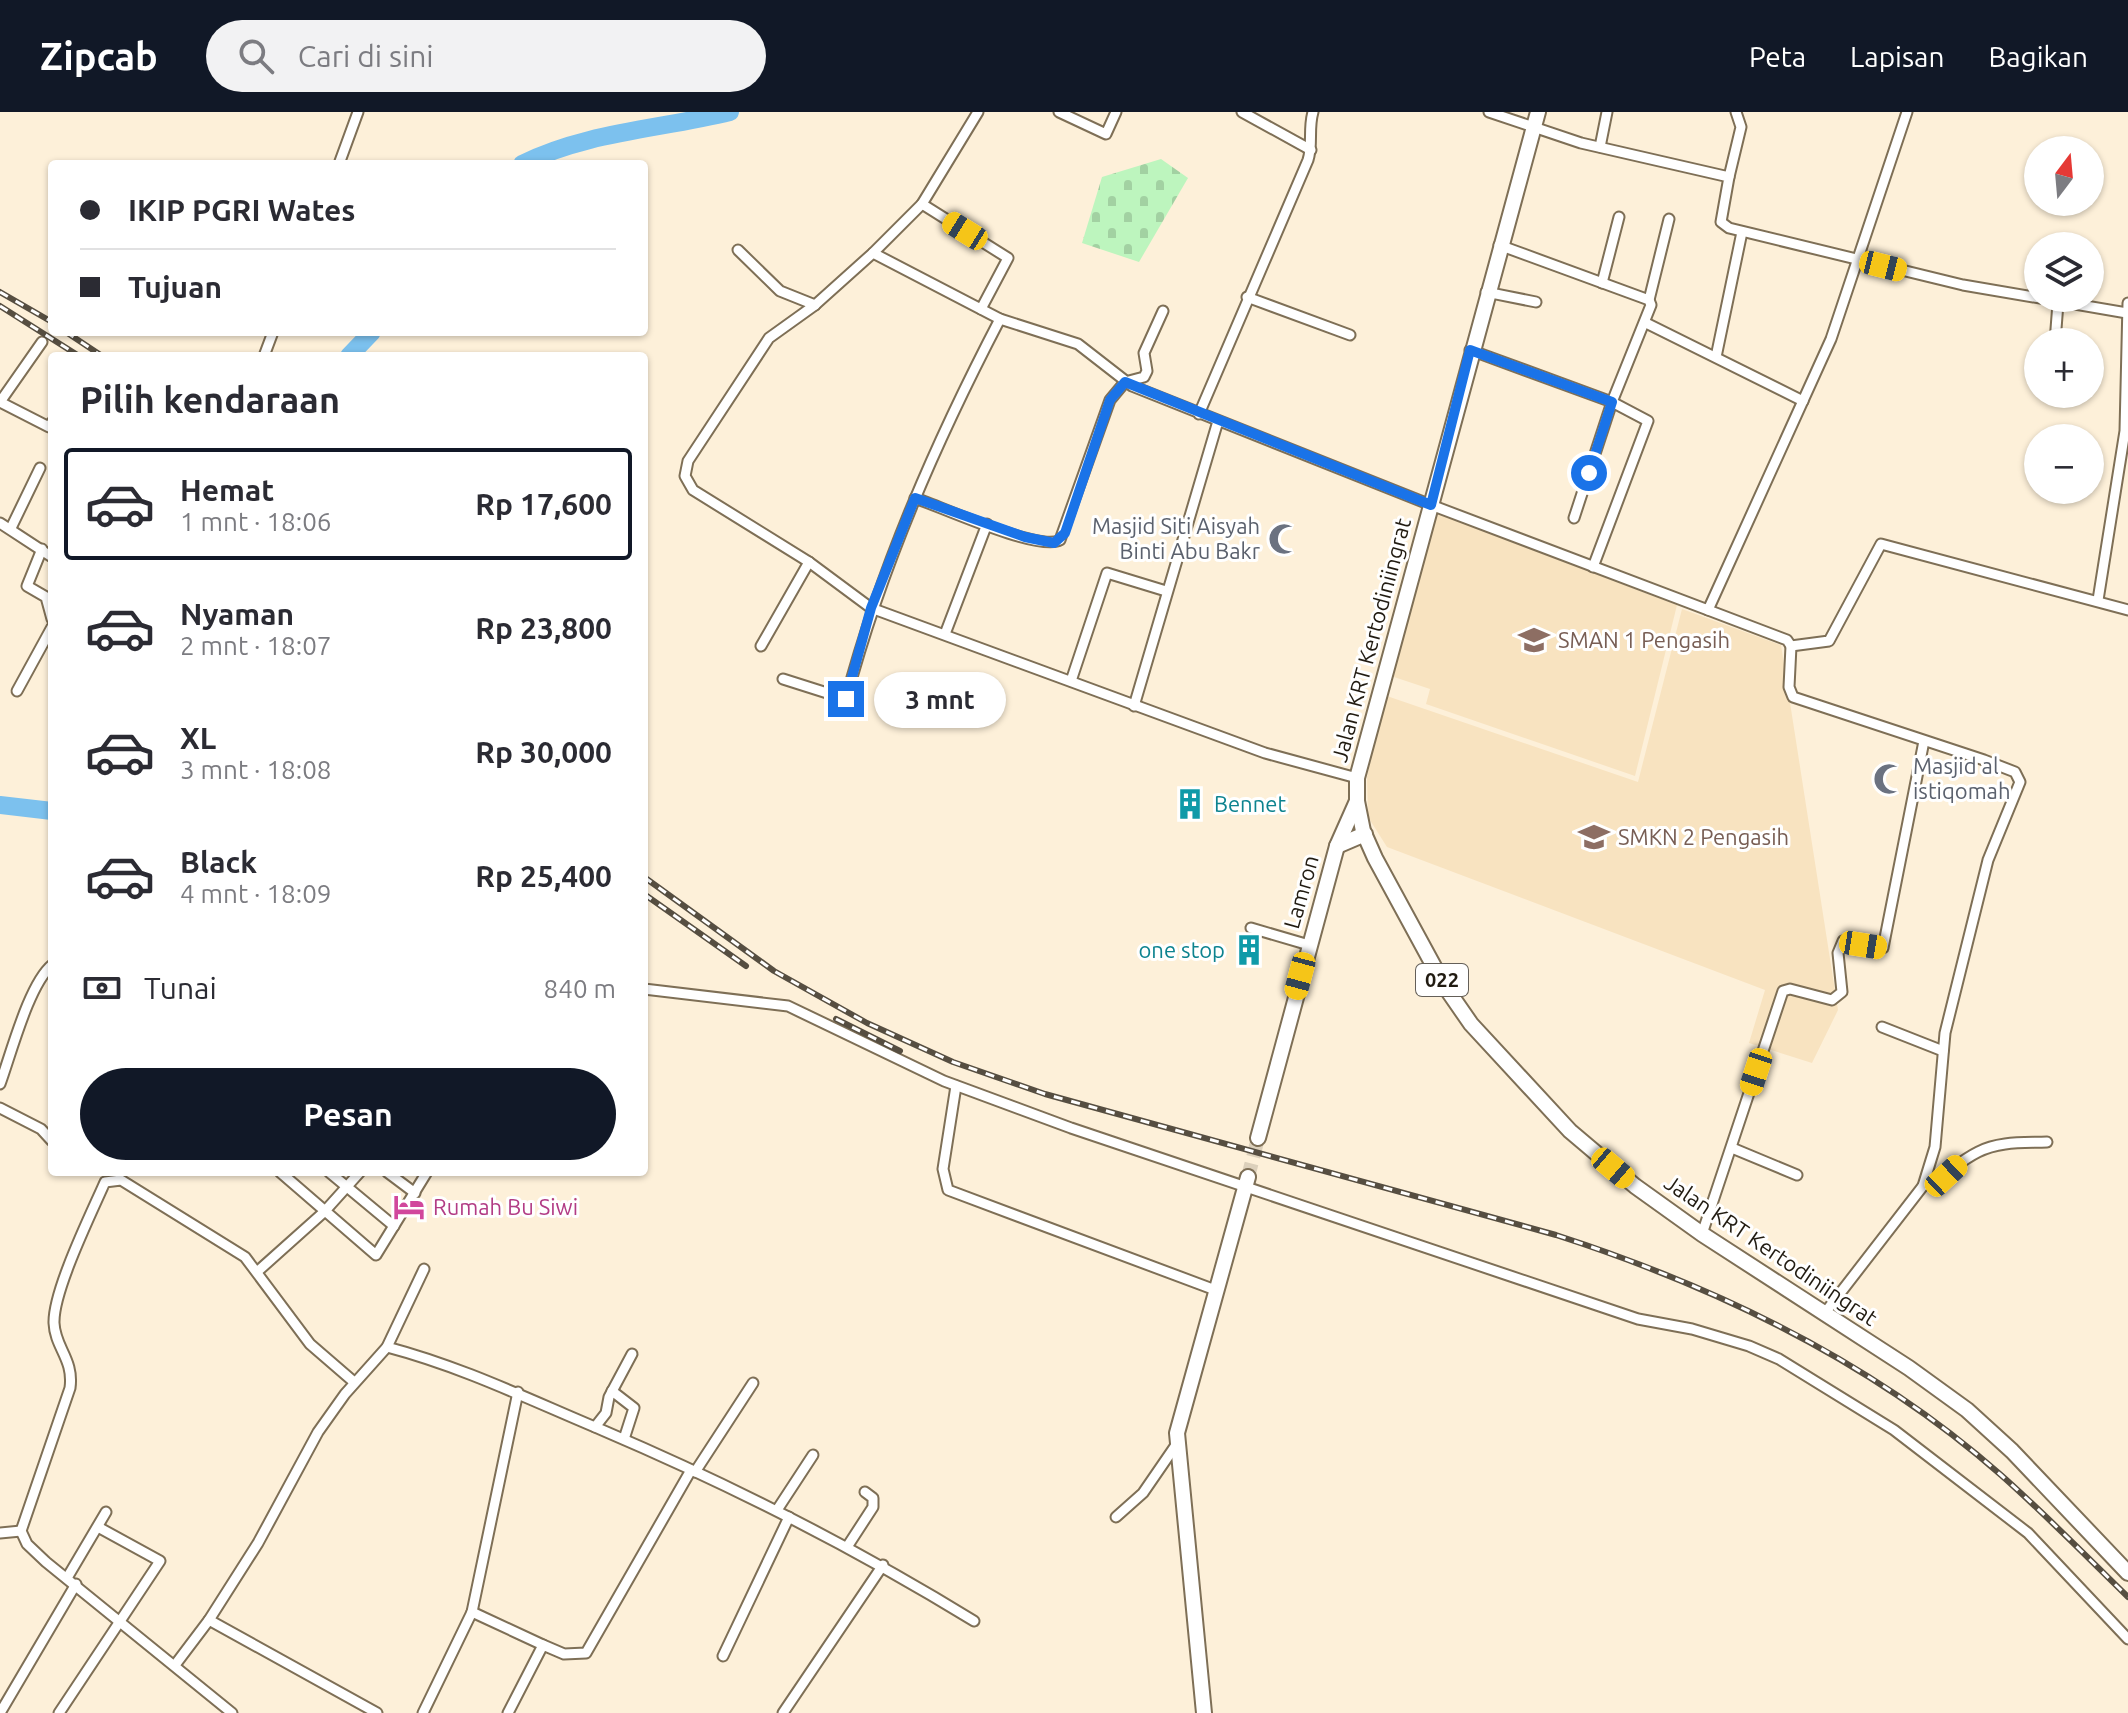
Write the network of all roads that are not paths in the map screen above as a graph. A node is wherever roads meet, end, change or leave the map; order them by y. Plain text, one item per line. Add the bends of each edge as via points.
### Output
1 (358, 112) edge
2 (978, 112) edge
3 (1059, 112) edge
4 (1116, 112) edge
5 (1242, 112) edge
6 (1313, 112) edge
7 (1489, 112) edge
8 (1607, 112) edge
9 (1736, 112) edge
10 (1907, 112) edge
11 (1536, 119) edge
12 (1600, 147) junction
13 (1311, 150) junction
14 (340, 160) edge
15 (1729, 177) junction
16 (922, 204) junction
17 (1619, 217) dead end
18 (1669, 219) dead end
19 (1742, 232) junction
20 (1499, 245) junction
21 (738, 250) dead end
22 (873, 253) junction
23 (1857, 259) junction
24 (1602, 283) junction
25 (1486, 292) junction
26 (2024, 296) edge
27 (1247, 297) junction
28 (1649, 300) junction
29 (1536, 302) dead end
30 (2128, 303) edge
31 (815, 305) junction
32 (981, 309) junction
33 (2104, 310) edge
34 (1163, 311) dead end
35 (2127, 313) edge
36 (1000, 319) junction
37 (1646, 323) junction
38 (1350, 335) dead end
39 (42, 342) dead end
40 (1470, 350) junction
41 (1716, 357) junction
42 (2127, 361) edge
43 (1125, 382) junction
44 (1803, 401) junction
45 (0, 402) edge
46 (1612, 402) junction
47 (1199, 414) junction
48 (1218, 421) junction
49 (48, 426) edge
50 (40, 468) dead end
51 (915, 498) junction
52 (1431, 505) junction
53 (1574, 518) dead end
54 (0, 523) edge
55 (987, 524) junction
56 (11, 528) junction
57 (42, 549) junction
58 (48, 554) edge
59 (809, 562) junction
60 (1593, 567) junction
61 (1166, 591) junction
62 (2098, 600) junction
63 (48, 604) edge
64 (871, 608) junction
65 (1708, 610) junction
66 (2128, 610) edge
67 (48, 634) edge
68 (945, 634) junction
69 (761, 646) dead end
70 (1791, 646) junction
71 (783, 679) dead end
72 (1071, 681) junction
73 (17, 691) dead end
74 (1134, 706) junction
75 (1924, 741) junction
76 (1357, 778) junction
77 (1357, 801) junction
78 (1365, 834) junction
79 (1337, 846) junction
80 (1251, 928) dead end
81 (1309, 945) junction
82 (48, 968) edge
83 (648, 989) edge
84 (1882, 1027) dead end
85 (1943, 1051) junction
86 (0, 1084) edge
87 (956, 1086) junction
88 (0, 1108) edge
89 (48, 1137) edge
90 (1258, 1138) tunnel mouth
91 (2047, 1142) dead end
92 (1732, 1148) junction
93 (1797, 1175) dead end
94 (110, 1176) edge
95 (284, 1176) edge
96 (334, 1176) edge
97 (357, 1176) edge
98 (392, 1176) edge
99 (425, 1176) edge
100 (114, 1178) junction
101 (1247, 1183) junction
102 (1923, 1186) junction
103 (347, 1187) junction
104 (415, 1193) junction
105 (324, 1212) junction
106 (394, 1226) junction
107 (1702, 1234) junction
108 (424, 1269) dead end
109 (258, 1271) junction
110 (1218, 1291) junction
111 (1824, 1314) junction
112 (387, 1347) junction
113 (632, 1354) dead end
114 (354, 1382) junction
115 (753, 1383) dead end
116 (612, 1391) junction
117 (518, 1392) junction
118 (595, 1427) junction
119 (624, 1439) junction
120 (1176, 1445) junction
121 (813, 1455) dead end
122 (693, 1471) junction
123 (865, 1492) dead end
124 (777, 1510) junction
125 (106, 1512) dead end
126 (789, 1517) junction
127 (1116, 1517) dead end
128 (98, 1527) junction
129 (21, 1531) junction
130 (0, 1533) edge
131 (847, 1547) junction
132 (883, 1565) junction
133 (2128, 1573) edge
134 (72, 1581) junction
135 (472, 1612) junction
136 (209, 1620) junction
137 (122, 1621) junction
138 (974, 1621) dead end
139 (2128, 1639) edge
140 (543, 1645) junction
141 (723, 1656) dead end
142 (175, 1665) junction
143 (0, 1713) edge
144 (59, 1713) edge
145 (232, 1713) edge
146 (377, 1713) edge
147 (423, 1713) edge
148 (508, 1713) edge
149 (783, 1713) edge
150 (1204, 1713) edge

1 - 14 street
2 - 16 street
3 - 4 street via 1106,134
5 - 13 street
6 - 13 street via 1308,129
7 - 11 street
8 - 12 street
9 - 15 street via 1741,127
10 - 23 street
11 - 12 street
11 - 20 main road, Jalan KRT Kertodiniingrat / 022
12 - 15 street
13 - 27 street
15 - 19 street via 1721,222
16 - 22 street
16 - 32 street via 1008,258
17 - 24 street
18 - 28 street
19 - 23 street
19 - 41 street
20 - 24 street
20 - 25 main road, Jalan KRT Kertodiniingrat / 022
21 - 31 street via 780,291
22 - 31 street
22 - 32 street
23 - 26 street
23 - 44 street via 1831,339
24 - 28 street
25 - 29 street
25 - 40 main road, Jalan KRT Kertodiniingrat / 022
27 - 38 street
27 - 47 street
28 - 37 street
30 - 35 street
31 - 59 street via 769,338 688,461 685,476 693,490
32 - 36 street
33 - 35 street
34 - 43 street via 1144,353 1144,377
35 - 42 street
36 - 43 street via 1078,344
36 - 51 street
37 - 41 street
37 - 46 street
39 - 45 street
40 - 46 street
40 - 52 main road, Jalan KRT Kertodiniingrat / 022
41 - 44 street
42 - 62 street via 2125,431
43 - 47 street
43 - 55 street via 1110,400 1060,540 1046,543
44 - 65 street
45 - 49 street
46 - 53 street
46 - 60 street via 1646,418 1648,425
47 - 48 street
48 - 52 street
48 - 61 street
50 - 56 street
51 - 55 street
51 - 64 street
52 - 60 street
52 - 76 main road, Jalan KRT Kertodiniingrat / 022
54 - 56 street
55 - 68 street
56 - 57 street
57 - 58 street
57 - 63 street via 27,586 46,597
59 - 64 street
59 - 69 street
60 - 65 street
61 - 72 street via 1107,573
61 - 74 street
62 - 66 street
62 - 70 street via 1881,544 1829,641
64 - 68 street
64 - 71 street via 846,699
65 - 70 street
67 - 73 street
68 - 72 street
70 - 75 street via 1793,697
72 - 74 street
74 - 76 street via 1265,753
75 - 85 street via 2013,771 2020,782 1984,873
75 - 92 street via 1883,948 1843,941 1838,953 1842,992 1832,1000 1783,991
76 - 77 main road, Jalan KRT Kertodiniingrat / 022
77 - 78 main road, Jalan KRT Kertodiniingrat / 022
77 - 79 main road, Lamron
78 - 79 main road
78 - 107 main road, Jalan KRT Kertodiniingrat / 022 via 1444,985 1471,1024 1570,1131
79 - 81 main road, Lamron
80 - 81 street
81 - 90 main road, Lamron
82 - 86 street
83 - 87 street via 788,1006
84 - 85 street
85 - 102 street via 1935,1147
87 - 101 street
87 - 110 street via 943,1169 948,1190
88 - 89 street
91 - 102 street via 2001,1144 1978,1152
92 - 93 street
92 - 107 street
94 - 100 street
95 - 105 street
96 - 103 street
97 - 103 street
98 - 104 street
99 - 104 street
100 - 109 street via 199,1226
100 - 129 street via 105,1182 57,1301 54,1323 71,1367 70,1388
101 - 110 main road
101 - 139 street via 1638,1319 1717,1335 1779,1359 1894,1430 2028,1533
102 - 111 street
103 - 105 street
103 - 106 street
104 - 106 street
105 - 106 street via 376,1255
105 - 109 street
107 - 111 main road, Jalan KRT Kertodiniingrat / 022
108 - 112 street
109 - 114 street via 310,1344
110 - 120 main road
111 - 133 main road, Jalan KRT Kertodiniingrat / 022 via 1967,1410
112 - 114 street
112 - 117 street via 446,1363
113 - 116 street
114 - 136 street via 318,1432
115 - 122 street
116 - 118 street
116 - 119 street via 634,1408
117 - 118 street
117 - 135 street
118 - 119 street
119 - 122 street
120 - 127 street via 1143,1493
120 - 150 main road
121 - 124 street
122 - 124 street
122 - 140 street via 586,1653 564,1654
123 - 131 street via 873,1498 873,1507
124 - 126 street
125 - 128 street
126 - 131 street
126 - 141 street
128 - 134 street
128 - 137 street via 160,1561
129 - 130 street
129 - 134 street via 27,1544
131 - 132 street
132 - 138 street
132 - 149 street
134 - 137 street
134 - 143 street
135 - 140 street
135 - 147 street
136 - 142 street
136 - 146 street
137 - 142 street
137 - 144 street
140 - 148 street
142 - 145 street

